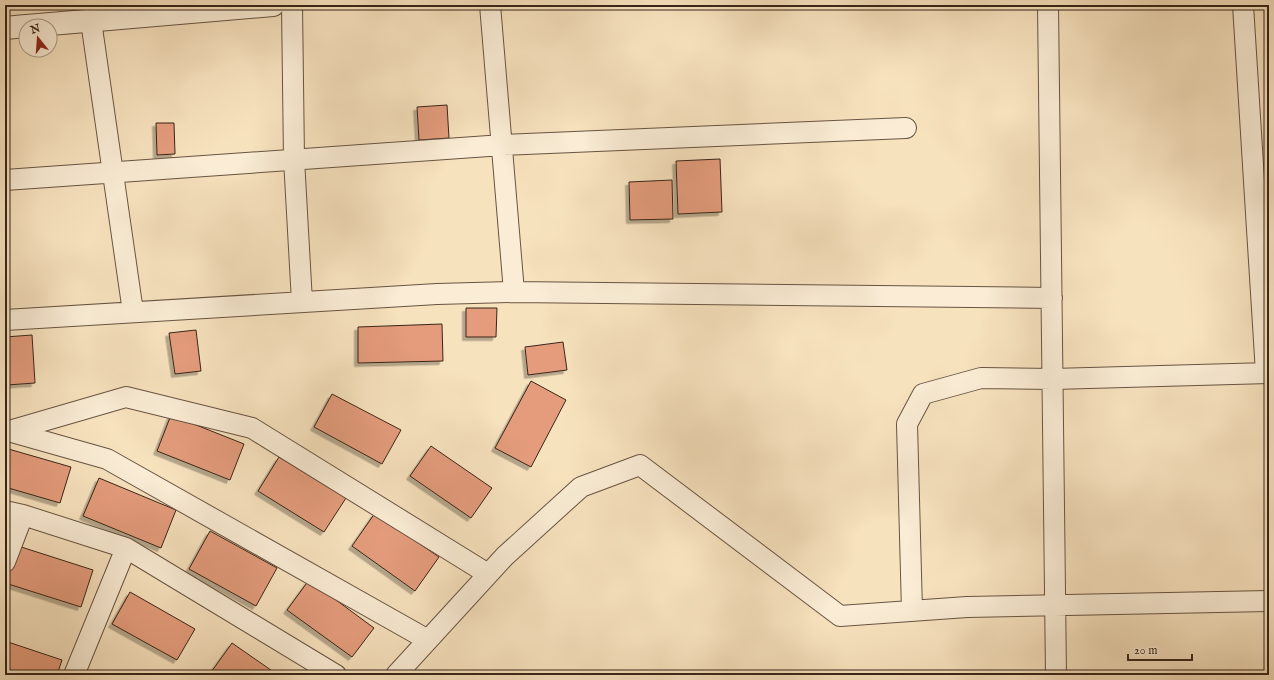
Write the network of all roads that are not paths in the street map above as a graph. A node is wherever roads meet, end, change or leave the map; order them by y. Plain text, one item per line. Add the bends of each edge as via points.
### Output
1 (273, 5) edge
2 (292, 5) edge
3 (490, 5) edge
4 (1048, 5) edge
5 (1244, 5) edge
6 (91, 21) junction
7 (58, 24) edge
8 (18, 27) edge
9 (5, 28) edge
10 (906, 128) dead end
11 (503, 145) junction
12 (294, 159) junction
13 (113, 172) junction
14 (5, 180) edge
15 (514, 292) junction
16 (1052, 298) junction
17 (302, 302) junction
18 (133, 312) junction
19 (5, 320) edge
20 (1268, 373) edge
21 (1053, 379) junction
22 (7, 431) edge
23 (14, 513) edge
24 (126, 548) junction
25 (5, 562) edge
26 (488, 574) junction
27 (1269, 601) edge
28 (1055, 607) junction
29 (912, 611) junction
30 (428, 640) junction
31 (74, 675) edge
32 (336, 675) edge
33 (396, 675) edge
34 (1056, 675) edge

1 - 6 street
2 - 12 street
3 - 11 street
4 - 16 street
5 - 20 street
6 - 7 street
6 - 13 street
8 - 9 street
10 - 11 street
11 - 12 street
11 - 15 street
12 - 13 street
12 - 17 street
13 - 14 street
13 - 18 street
15 - 16 street
15 - 17 street
16 - 21 street
17 - 18 street
18 - 19 street
20 - 21 street
21 - 28 street
21 - 29 street via 981,378 923,394 907,424
22 - 26 street via 126,397 252,428
22 - 30 street via 107,459
23 - 24 street
23 - 25 street
24 - 31 street
24 - 32 street
26 - 29 street via 581,487 640,465 840,616
26 - 30 street
27 - 28 street
28 - 29 street via 967,607
28 - 34 street
30 - 33 street

